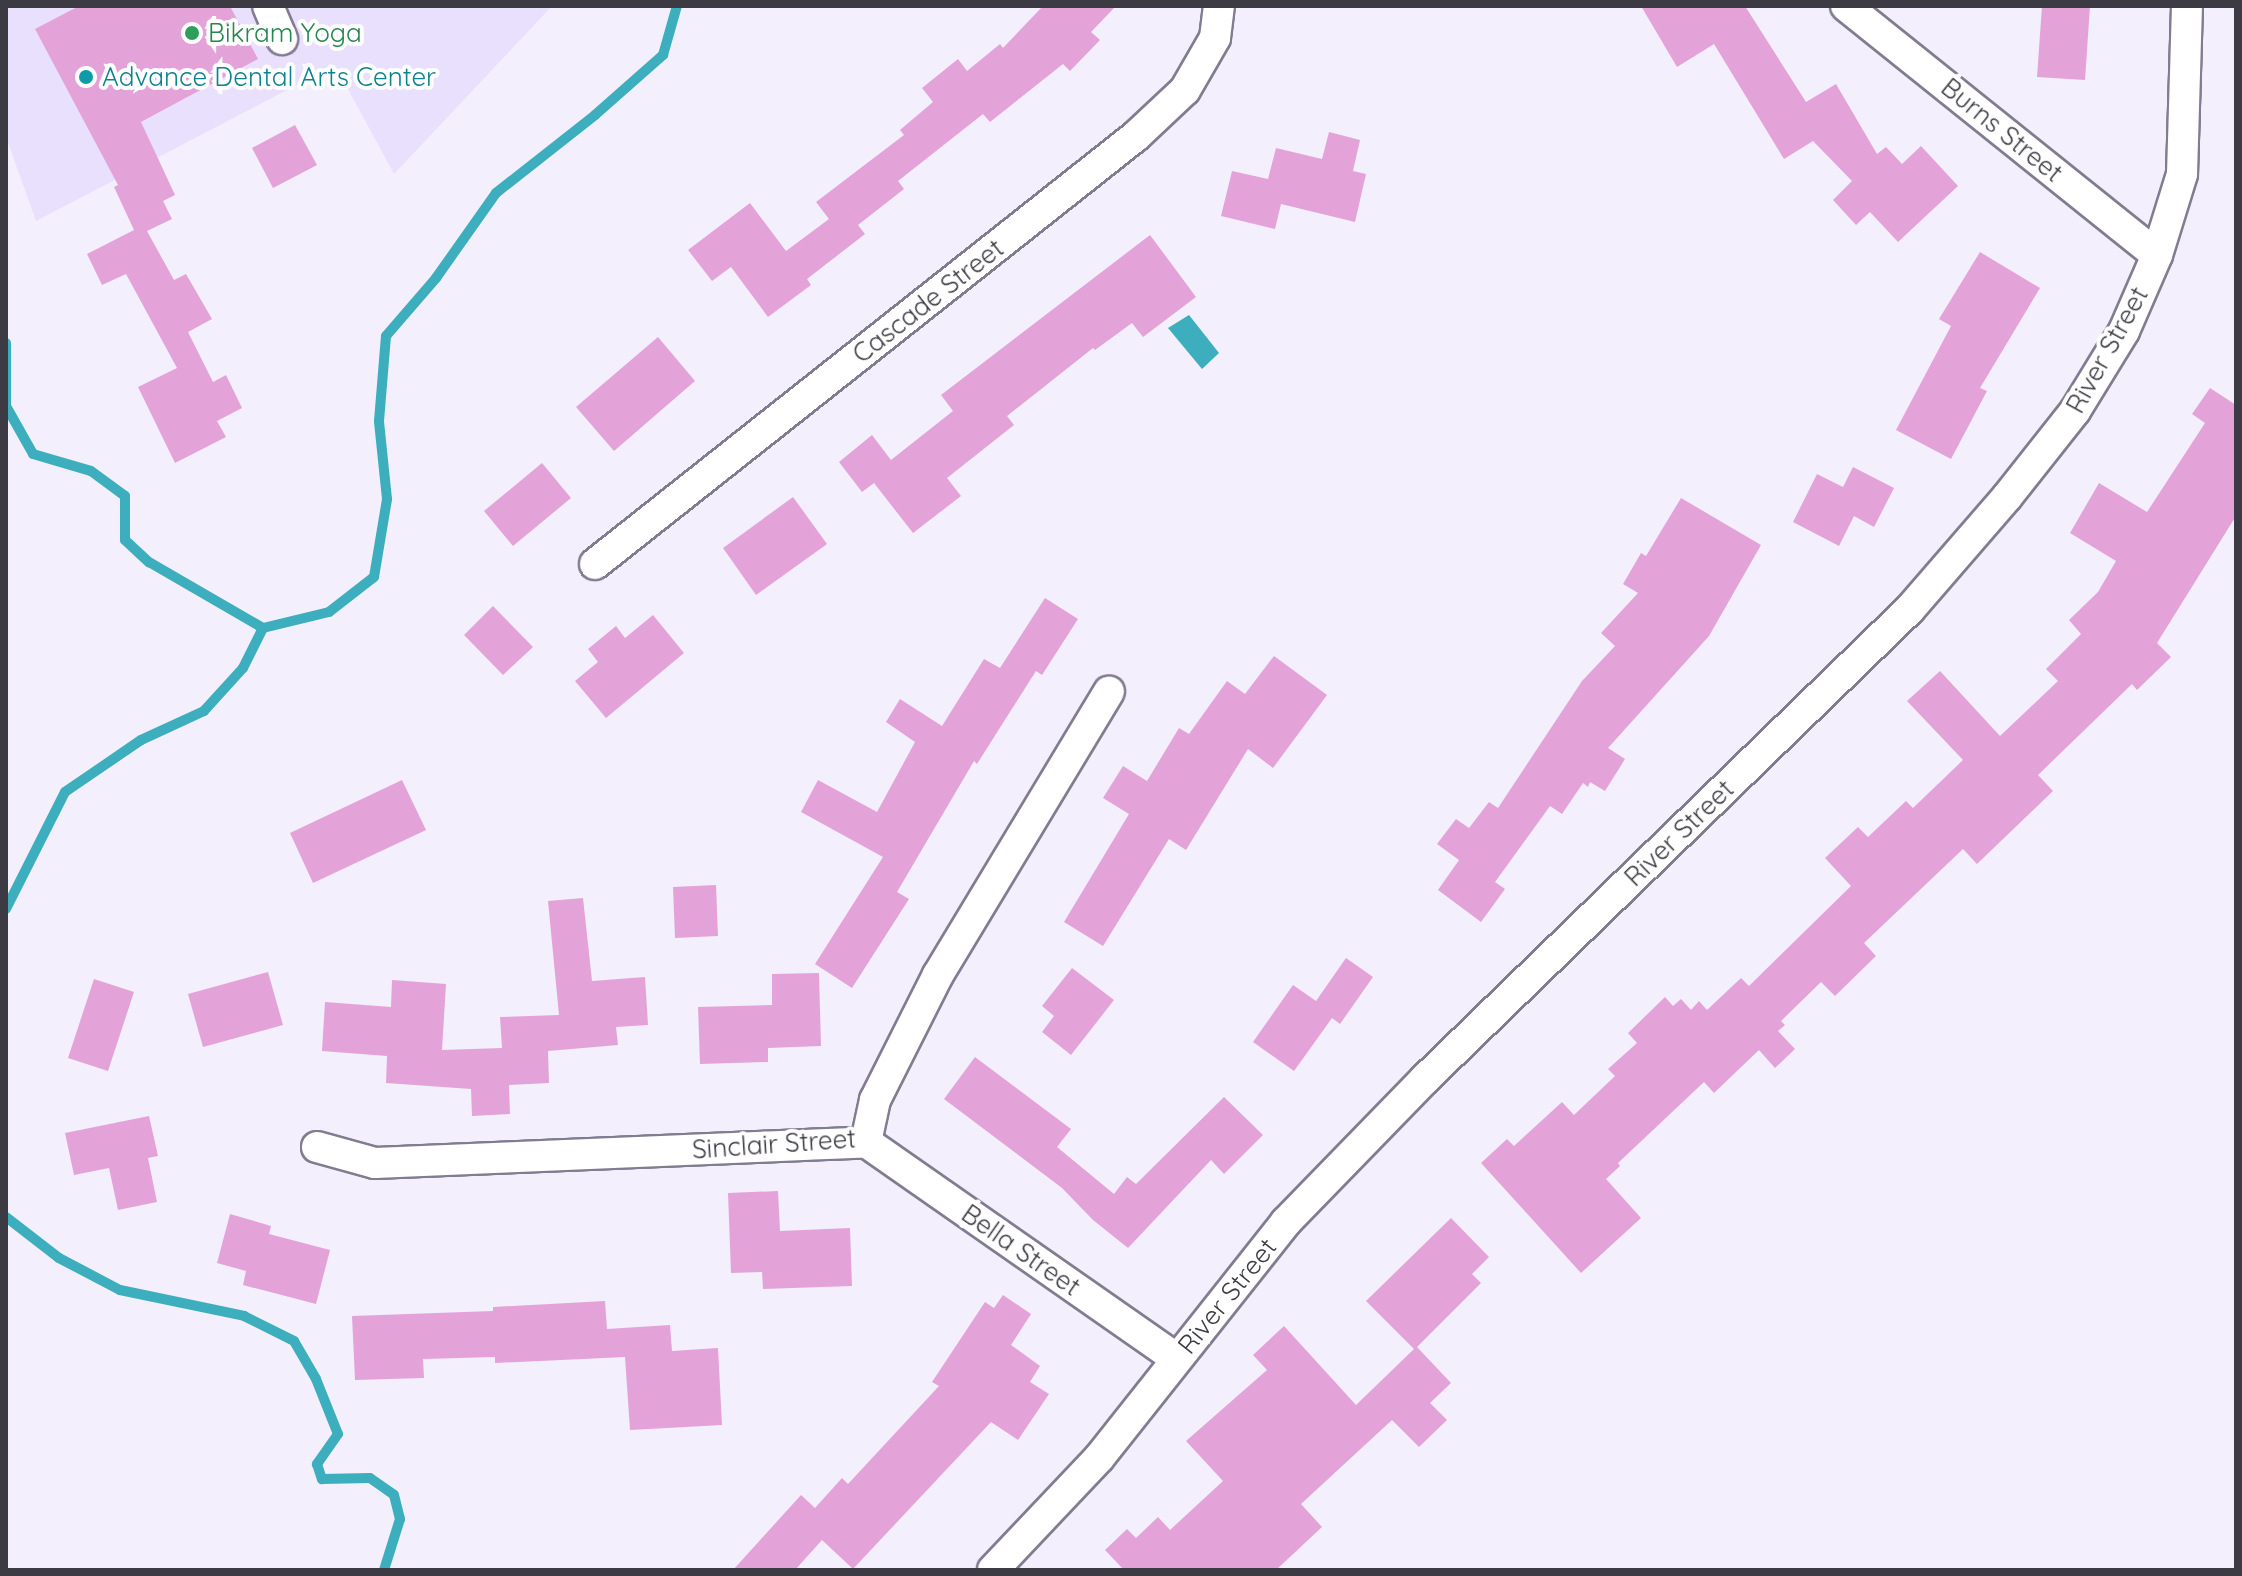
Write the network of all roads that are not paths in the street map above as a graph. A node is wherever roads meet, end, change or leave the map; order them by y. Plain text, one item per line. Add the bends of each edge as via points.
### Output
1 (268, 6) edge
2 (1219, 6) edge
3 (1846, 6) edge
4 (2187, 6) edge
5 (282, 39) dead end
6 (2157, 255) junction
7 (595, 564) dead end
8 (1109, 692) dead end
9 (866, 1142) junction
10 (317, 1147) dead end
11 (1176, 1358) junction
12 (993, 1570) edge

1 - 5 street
2 - 7 street, Cascade Street via 1215,38 1185,90 1136,136
3 - 6 street, Burns Street
4 - 6 street, River Street via 2182,174
6 - 11 street, River Street via 2124,331 2075,411 1910,609 1414,1090 1286,1222
8 - 9 street, Sinclair Street via 938,975 875,1100
9 - 10 street, Sinclair Street via 375,1163
9 - 11 street, Bella Street
11 - 12 street, River Street via 1099,1458

